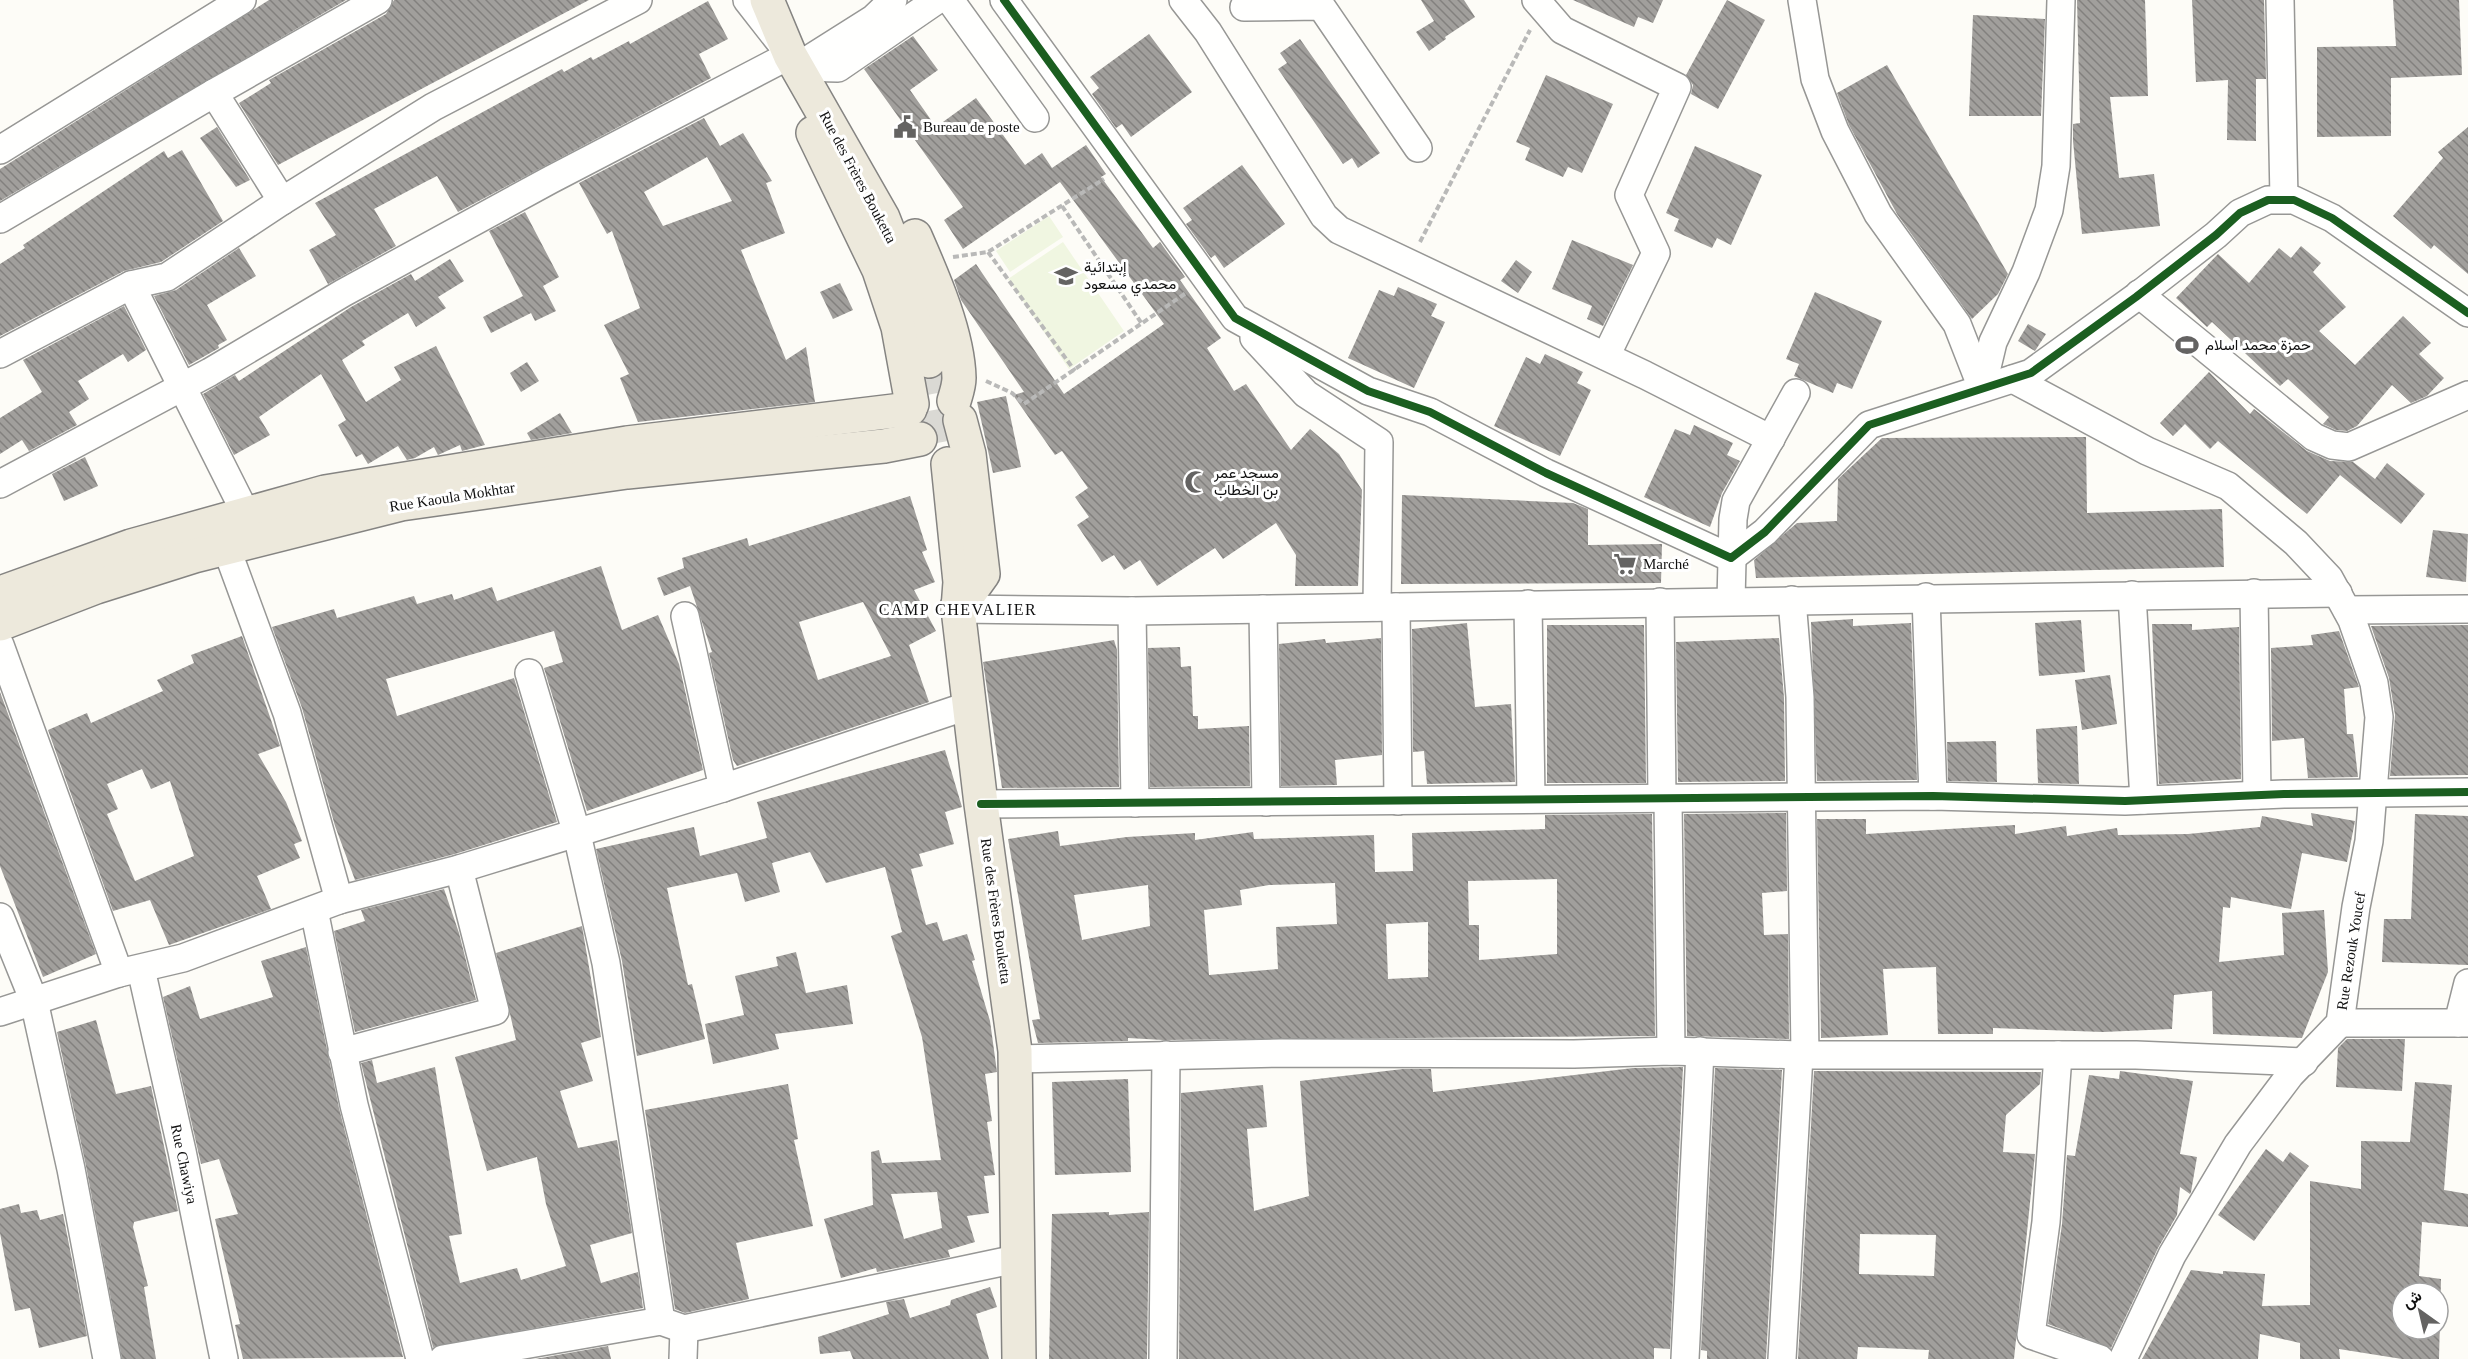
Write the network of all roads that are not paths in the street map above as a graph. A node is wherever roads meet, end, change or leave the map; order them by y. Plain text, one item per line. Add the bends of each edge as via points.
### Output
1 (242, 0) edge
2 (378, 0) edge
3 (638, 0) edge
4 (747, 0) edge
5 (767, 0) edge
6 (893, 0) edge
7 (937, 0) edge
8 (950, 0) edge
9 (1004, 0) edge
10 (1183, 0) edge
11 (1802, 0) edge
12 (2061, 0) edge
13 (2280, 0) edge
14 (1249, 3) edge
15 (1539, 4) edge
16 (1208, 32) junction
17 (793, 61) junction
18 (214, 93) junction
19 (1035, 118) dead end
20 (1418, 148) dead end
21 (0, 150) edge
22 (2284, 199) junction
23 (282, 201) junction
24 (0, 219) edge
25 (131, 285) junction
26 (2139, 294) junction
27 (2468, 313) edge
28 (1235, 318) junction
29 (0, 354) edge
30 (1606, 356) junction
31 (944, 365) junction
32 (2013, 379) junction
33 (184, 386) junction
34 (1982, 388) junction
35 (1796, 393) dead end
36 (2468, 395) edge
37 (957, 411) junction
38 (917, 423) junction
39 (1771, 439) junction
40 (948, 464) tunnel mouth
41 (0, 484) edge
42 (245, 512) junction
43 (226, 547) junction
44 (1731, 558) junction
45 (0, 593) edge
46 (2254, 593) junction
47 (2132, 595) junction
48 (1926, 597) junction
49 (1792, 600) junction
50 (1731, 601) junction
51 (2342, 601) junction
52 (1660, 602) junction
53 (1528, 604) junction
54 (1387, 607) junction
55 (958, 609) junction
56 (1263, 609) junction
57 (2468, 609) edge
58 (1132, 611) junction
59 (685, 616) dead end
60 (0, 624) edge
61 (0, 645) edge
62 (529, 673) dead end
63 (970, 705) junction
64 (723, 788) junction
65 (2468, 792) edge
66 (2373, 793) junction
67 (2257, 795) junction
68 (1801, 796) junction
69 (1933, 796) junction
70 (1665, 799) junction
71 (1531, 800) junction
72 (2144, 800) junction
73 (1398, 801) junction
74 (1266, 802) junction
75 (1135, 803) junction
76 (981, 804) junction
77 (577, 834) junction
78 (459, 869) junction
79 (327, 905) junction
80 (0, 917) edge
81 (130, 971) junction
82 (2468, 983) edge
83 (34, 1001) junction
84 (0, 1012) edge
85 (2340, 1023) junction
86 (2463, 1023) edge
87 (1671, 1051) junction
88 (342, 1052) junction
89 (1700, 1052) junction
90 (2058, 1054) junction
91 (1166, 1055) junction
92 (1802, 1055) junction
93 (1015, 1059) junction
94 (2304, 1062) junction
95 (1016, 1258) junction
96 (673, 1325) junction
97 (453, 1358) edge
98 (107, 1359) edge
99 (224, 1359) edge
100 (420, 1359) edge
101 (683, 1359) edge
102 (1019, 1359) edge
103 (1163, 1359) edge
104 (1685, 1359) edge
105 (1782, 1359) edge
106 (2100, 1359) edge
107 (2123, 1359) edge

1 - 21 street
2 - 18 street
3 - 23 street via 434,107
4 - 17 street
5 - 17 main road
6 - 17 street via 873,19
7 - 17 street via 838,68
8 - 19 street
9 - 28 street
10 - 16 street
11 - 34 street via 1815,79 1832,124 1878,214 1957,324
12 - 34 street via 2056,166 2049,210 2026,272 1993,342
13 - 22 street
14 - 16 street
14 - 20 street via 1321,6
15 - 30 street via 1563,30 1677,87 1629,195 1656,253
16 - 30 street via 1324,216 1346,235
17 - 31 main road, Rue des Frères Bouketta via 889,233 919,314
17 - 31 main road via 840,106 895,193 939,295
17 - 33 street via 560,175 343,293
17 - 38 main road via 810,124 888,294 904,350
18 - 23 street
18 - 24 street
22 - 26 street via 2268,200 2240,213
22 - 27 street via 2332,218
23 - 25 street via 167,277
25 - 29 street
25 - 33 street
26 - 32 street via 2031,373
26 - 36 street via 2314,436 2332,445 2349,447
28 - 44 street via 1368,391 1430,412 1546,472
28 - 54 street via 1306,394 1379,442
30 - 39 street
31 - 37 main road via 960,381
32 - 34 street
32 - 51 street, Rue Rezouk Youcef via 2147,451 2241,495 2310,557
33 - 41 street
33 - 42 street
34 - 44 street via 1869,425 1765,532
35 - 39 street
37 - 38 main road via 951,436 943,441
37 - 38 main road via 948,395 925,393
37 - 55 main road via 969,454 984,574
38 - 42 main road, Rue Kaoula Mokhtar via 627,442 325,492
38 - 43 main road, Rue Kaoula Mokhtar via 884,446 627,472 430,499 330,519
38 - 55 main road via 938,583
39 - 44 street via 1736,501
40 - 55 main road, Rue des Frères Bouketta via 960,582
42 - 45 main road, Rue Kaoula Mokhtar via 91,559
43 - 60 main road, Rue Kaoula Mokhtar via 96,587
43 - 79 street via 287,713
44 - 50 street
46 - 47 street
46 - 51 street
46 - 67 street
47 - 48 street
47 - 72 street
48 - 49 street
48 - 69 street
49 - 50 street
49 - 68 street via 1800,697
50 - 52 street
51 - 57 street
51 - 66 street, Rue Rezouk Youcef via 2378,700
52 - 53 street
52 - 70 street
53 - 54 street
53 - 71 street
54 - 56 street
54 - 73 street
55 - 58 street
55 - 63 main road, Rue des Frères Bouketta
56 - 58 street
56 - 74 street
58 - 75 street
59 - 64 street
61 - 81 street, Rue Chawiya
62 - 77 street
63 - 64 street
63 - 76 main road, Rue des Frères Bouketta
64 - 77 street
65 - 66 street
66 - 67 street
66 - 85 street, Rue Rezouk Youcef
67 - 72 street
68 - 69 street
68 - 70 street
68 - 92 street
69 - 72 street
70 - 71 street
70 - 87 street
71 - 73 street
73 - 74 street
74 - 75 street
75 - 76 street
76 - 93 main road, Rue des Frères Bouketta
77 - 78 street
77 - 96 street via 606,963
78 - 79 street
78 - 88 street via 495,1011
79 - 81 street via 183,958
79 - 88 street
80 - 83 street
81 - 83 street
81 - 99 street, Rue Chawiya via 182,1151
82 - 86 street
83 - 84 street
83 - 98 street
85 - 86 street
85 - 94 street, Rue Rezouk Youcef
87 - 89 street
87 - 91 street
88 - 100 street
89 - 92 street
89 - 104 street
90 - 92 street
90 - 94 street
90 - 106 street via 2046,1222 2031,1335
91 - 93 street
91 - 103 street
92 - 105 street
93 - 95 main road, Rue des Frères Bouketta
94 - 107 street, Rue Rezouk Youcef via 2238,1144 2172,1255
95 - 96 street
95 - 102 main road, Rue des Frères Bouketta
96 - 97 street
96 - 101 street

